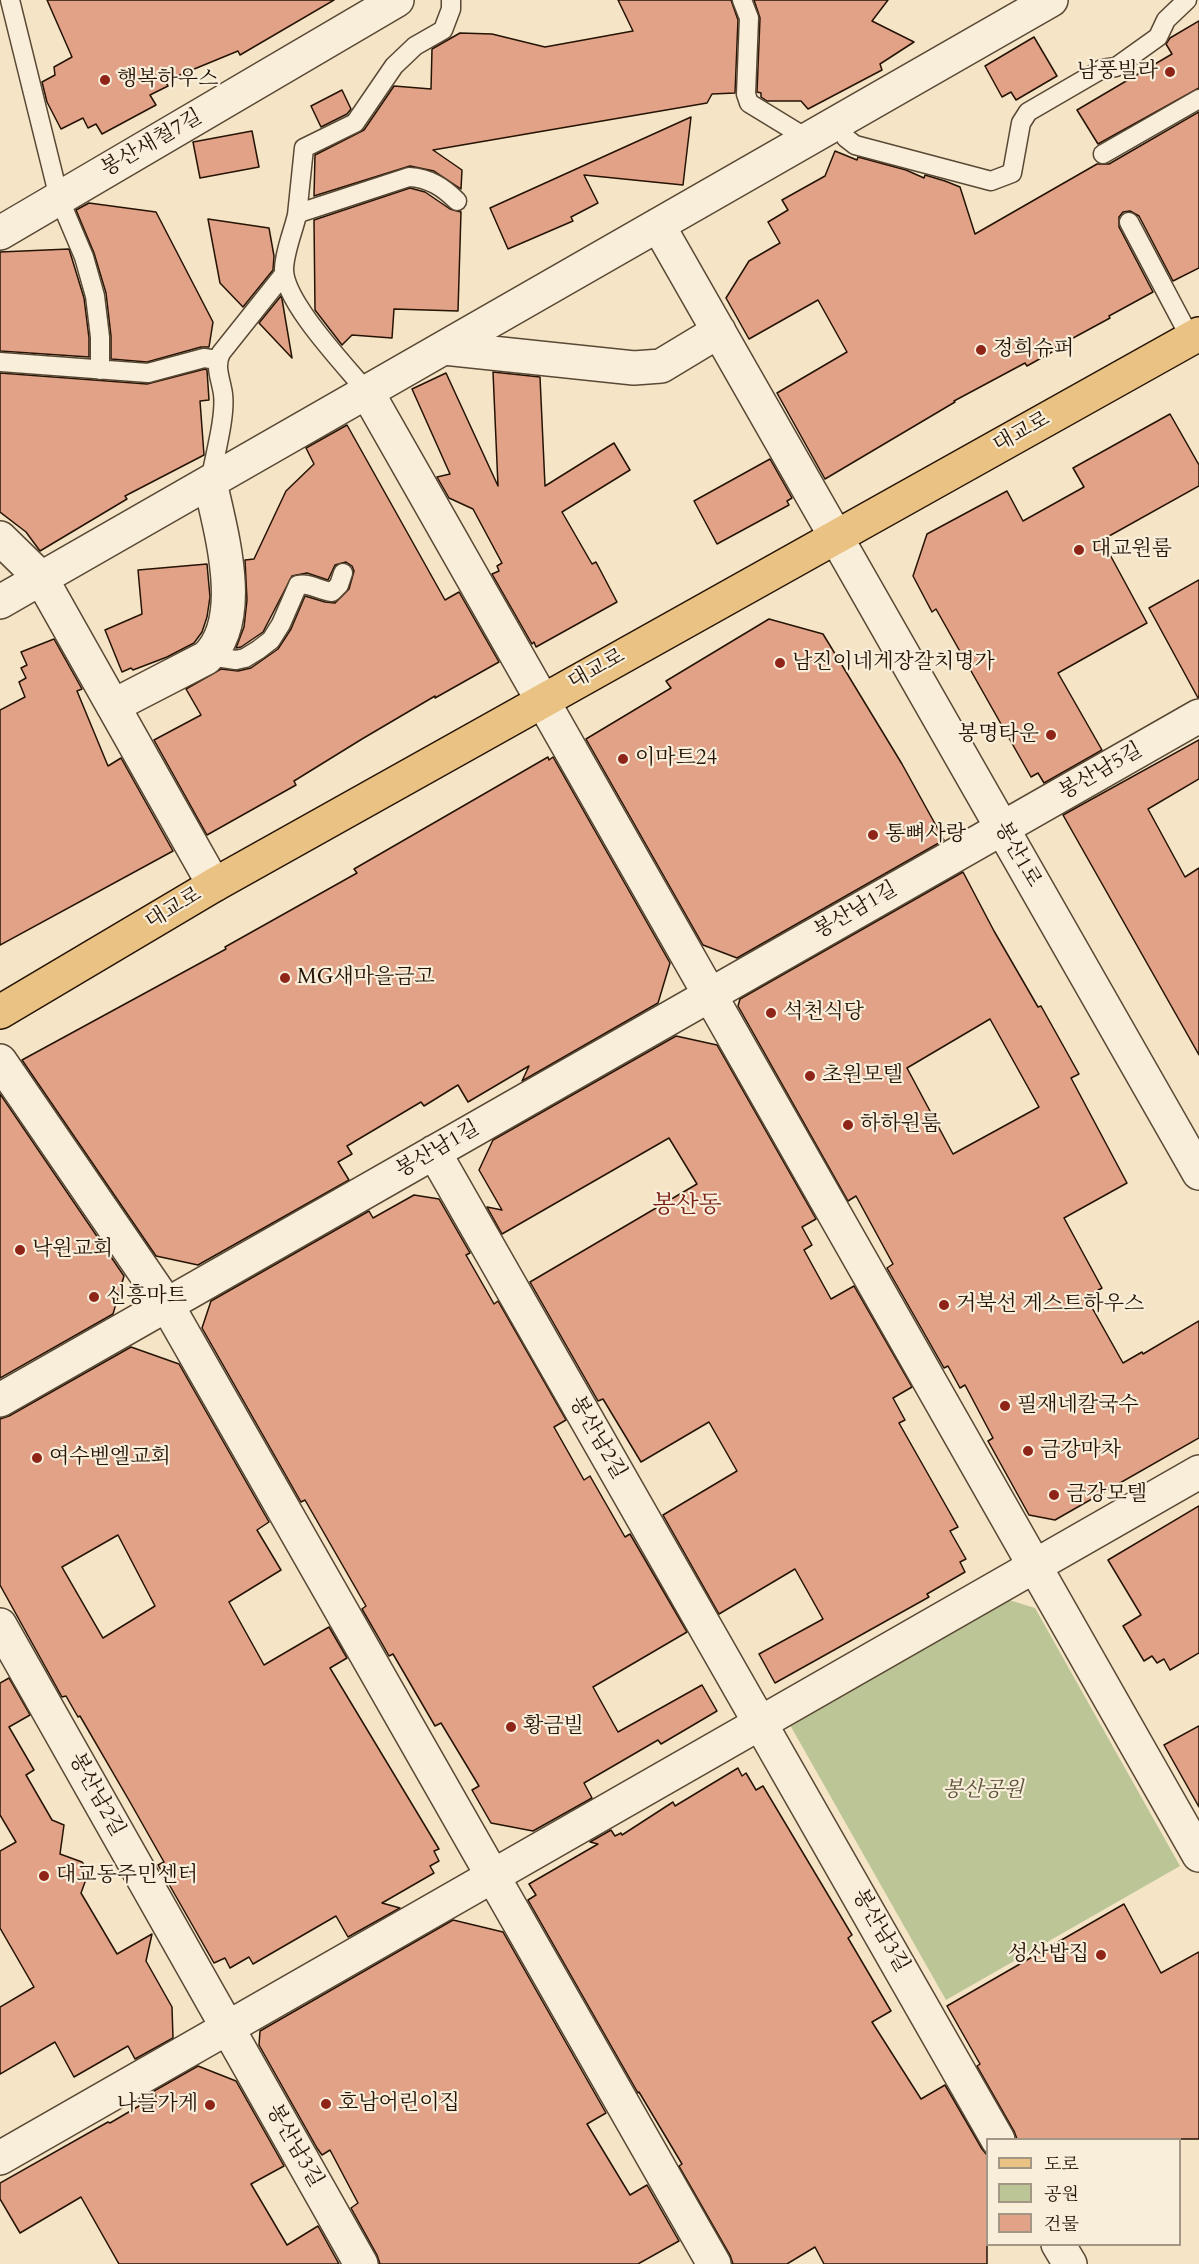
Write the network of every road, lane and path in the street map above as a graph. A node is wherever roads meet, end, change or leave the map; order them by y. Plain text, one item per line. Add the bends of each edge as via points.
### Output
1 (10, 0) edge
2 (397, 0) edge
3 (451, 0) edge
4 (742, 0) edge
5 (1051, 0) edge
6 (1187, 0) edge
7 (1199, 99) edge
8 (839, 122) junction
9 (808, 139) junction
10 (1103, 154) dead end
11 (59, 198) junction
12 (457, 201) dead end
13 (297, 215) junction
14 (1128, 222) dead end
15 (658, 225) junction
16 (0, 233) edge
17 (284, 274) junction
18 (718, 331) junction
19 (1195, 337) edge
20 (444, 348) junction
21 (218, 360) junction
22 (0, 362) edge
23 (100, 370) junction
24 (367, 392) junction
25 (210, 482) junction
26 (836, 537) junction
27 (0, 538) edge
28 (343, 573) dead end
29 (41, 578) junction
30 (0, 602) edge
31 (209, 656) junction
32 (543, 700) junction
33 (113, 706) junction
34 (1199, 716) edge
35 (1002, 828) junction
36 (214, 885) junction
37 (710, 995) junction
38 (0, 1012) edge
39 (0, 1061) edge
40 (434, 1152) junction
41 (1199, 1173) edge
42 (167, 1305) junction
43 (0, 1401) edge
44 (1199, 1472) edge
45 (1035, 1566) junction
46 (0, 1625) edge
47 (761, 1723) junction
48 (1199, 1855) edge
49 (493, 1876) junction
50 (227, 2028) junction
51 (997, 2138) edge
52 (0, 2158) edge
53 (1059, 2246) edge
54 (361, 2264) edge
55 (714, 2264) edge
56 (1070, 2264) edge

1 - 11 lane
2 - 11 street, 봉산새철7길
3 - 13 lane via 443,30 415,46 394,66 355,123 304,148
4 - 9 lane via 749,18 749,103
5 - 8 street
6 - 8 lane via 1166,20 1158,37 1116,67 1102,69 1028,111 1021,123 1012,173 1004,178 991,181 855,145 846,138
7 - 10 lane
8 - 9 street
9 - 15 street
11 - 16 street, 봉산새철7길
11 - 23 lane via 84,257 95,296
12 - 13 lane via 433,182 409,177
13 - 17 lane
14 - 19 lane
15 - 18 street, 봉산1로
15 - 20 street
17 - 21 lane
17 - 24 lane via 296,303
18 - 20 street via 661,366 634,368
18 - 26 street, 봉산1로
19 - 26 main road, 대교로
20 - 24 street
21 - 23 lane via 204,358 148,373
21 - 25 lane via 223,396
22 - 23 lane
24 - 25 street
24 - 32 street
25 - 29 street
25 - 31 street via 228,581 225,619
26 - 32 main road, 대교로
26 - 35 street, 봉산1로
27 - 29 street
28 - 31 lane via 332,592 298,585 271,640 245,658
29 - 30 street
29 - 33 street
31 - 33 street
32 - 36 main road, 대교로
32 - 37 street
33 - 36 street
34 - 35 street, 봉산남5길
35 - 37 street, 봉산남1길
35 - 41 street, 봉산1로
36 - 38 main road, 대교로
37 - 40 street, 봉산남1길
37 - 45 street
39 - 42 street
40 - 42 street, 봉산남1길
40 - 47 street, 봉산남2길
42 - 43 street, 봉산남1길
42 - 49 street
44 - 45 street
45 - 47 street
45 - 48 street
46 - 50 street, 봉산남2길
47 - 49 street
47 - 51 street, 봉산남3길
49 - 50 street
49 - 55 street
50 - 52 street
50 - 54 street, 봉산남3길
53 - 56 street

